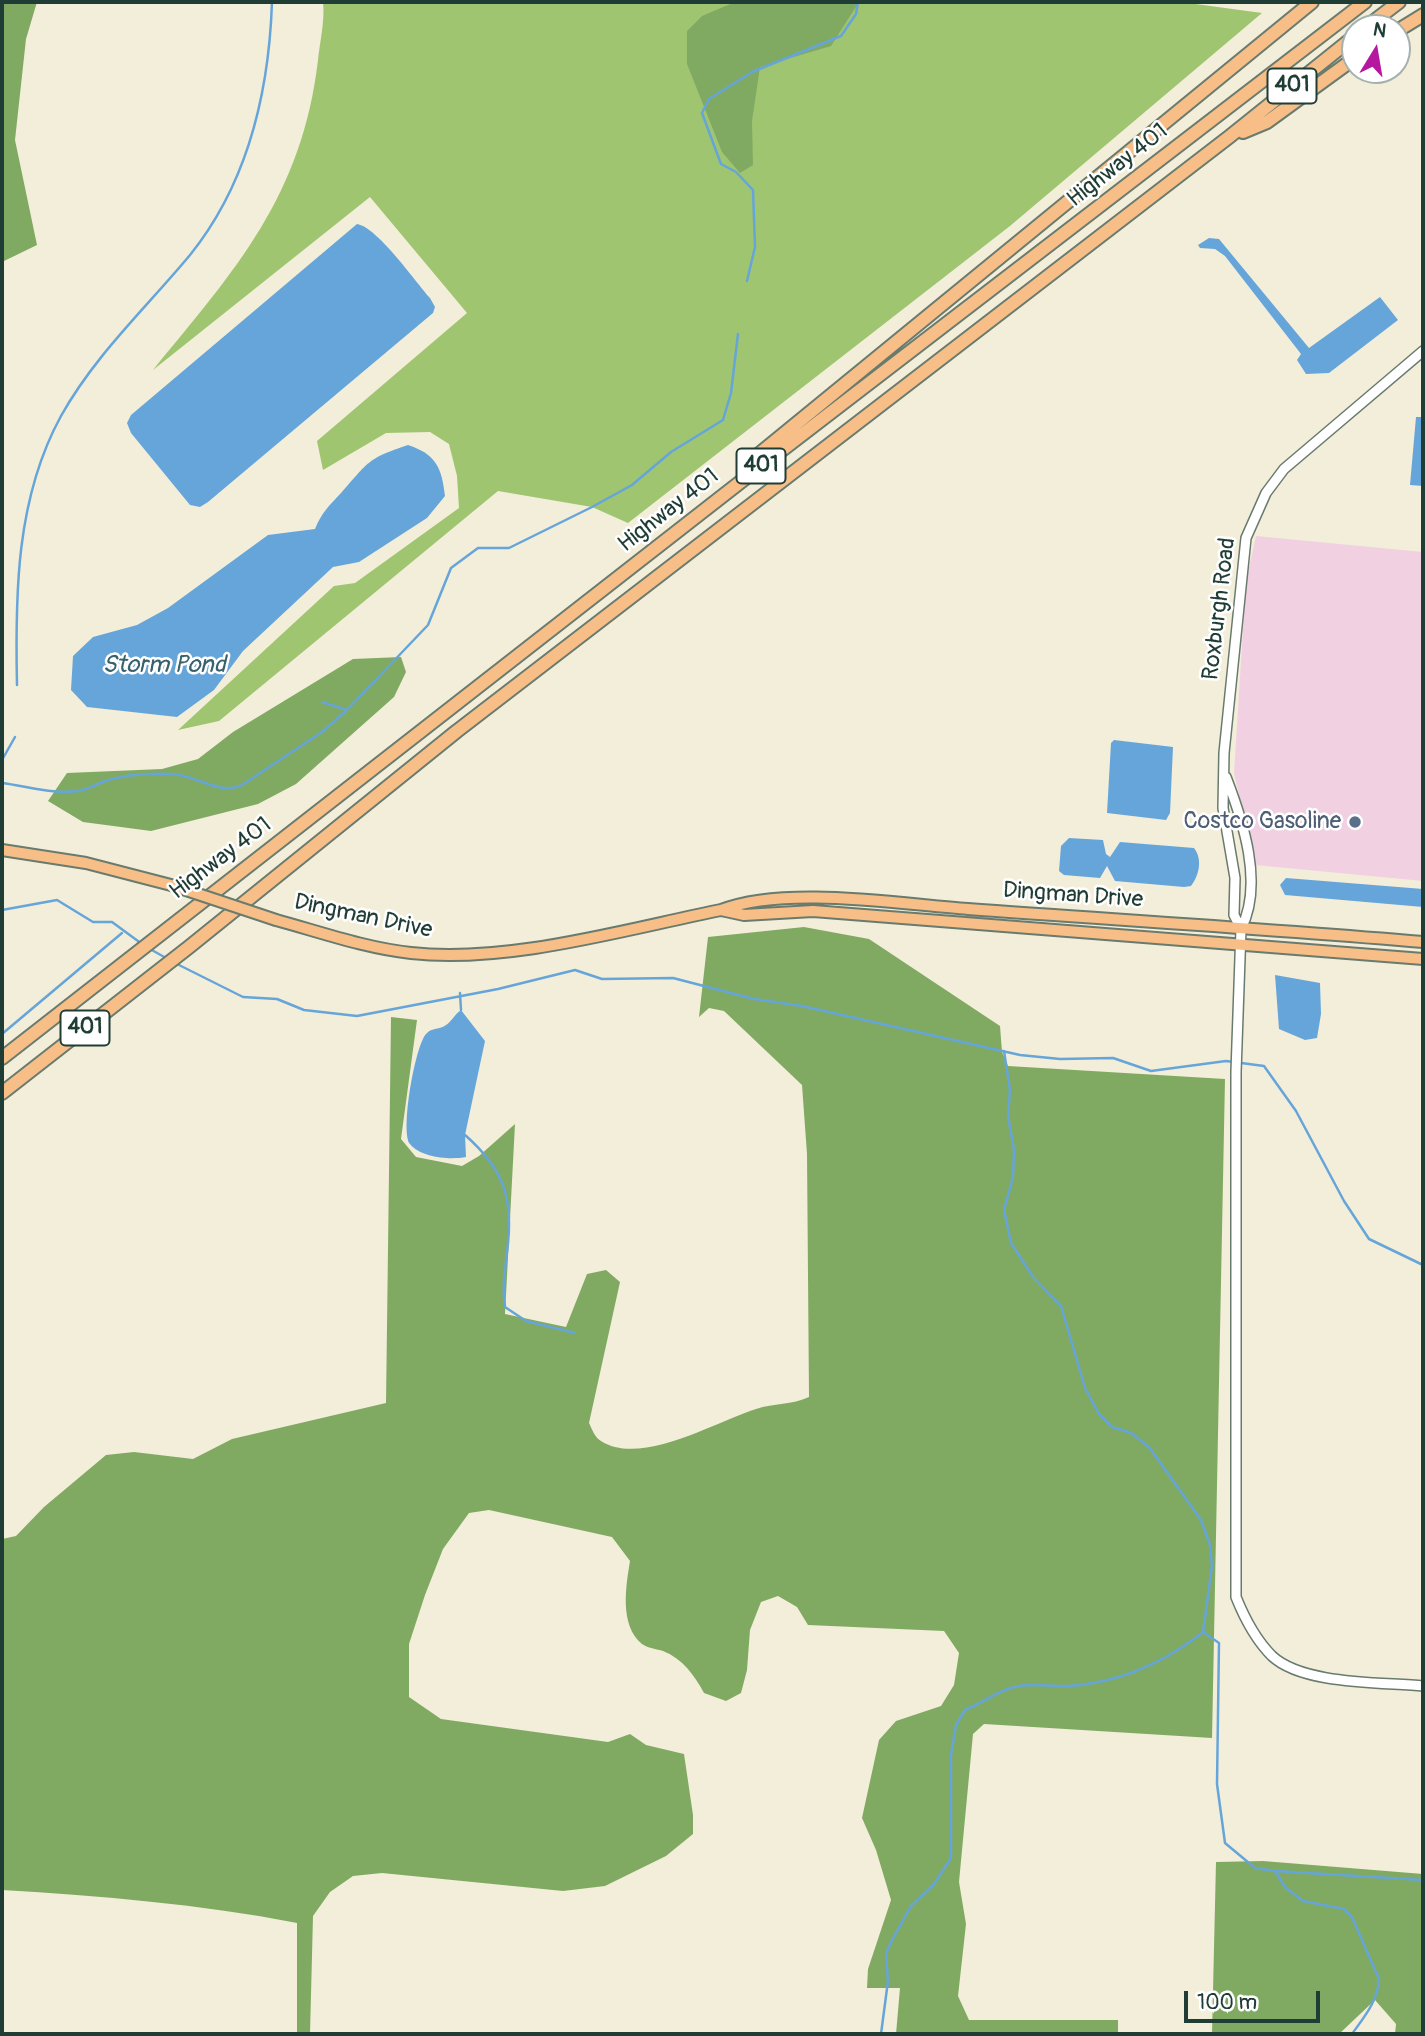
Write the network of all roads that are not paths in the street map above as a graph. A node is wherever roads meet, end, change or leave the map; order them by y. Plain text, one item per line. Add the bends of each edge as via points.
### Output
1 (1312, 2) edge
2 (1365, 2) edge
3 (1399, 2) edge
4 (1383, 14) edge
5 (1341, 47) edge
6 (1341, 68) edge
7 (1229, 137) junction
8 (1423, 351) edge
9 (743, 480) junction
10 (1226, 776) junction
11 (2, 850) edge
12 (721, 910) junction
13 (1241, 929) junction
14 (1423, 943) edge
15 (1241, 944) junction
16 (1423, 959) edge
17 (2, 1058) edge
18 (2, 1093) edge
19 (1423, 1686) edge

1 - 9 highway via 758,455
2 - 9 highway, Highway 401 / 401
3 - 4 highway
5 - 7 highway, Highway 401 / 401
6 - 7 highway via 1267,122
7 - 18 highway, Highway 401 / 401 via 457,731
8 - 10 street, Roxburgh Road via 1284,469 1251,522 1239,587 1224,753
9 - 17 highway, Highway 401 / 401
10 - 13 street, Roxburgh Road via 1223,808 1235,878 1234,915
10 - 13 street, Roxburgh Road via 1248,859 1248,916
11 - 12 main road, Dingman Drive, bridge via 86,863 276,920 410,953 469,955 573,940
12 - 13 main road, Dingman Drive via 744,901 826,900
12 - 15 main road, Dingman Drive via 744,915 813,911
13 - 14 main road, Dingman Drive
13 - 15 street
15 - 16 main road, Dingman Drive
15 - 19 street via 1236,1052 1236,1597 1273,1657 1307,1674

